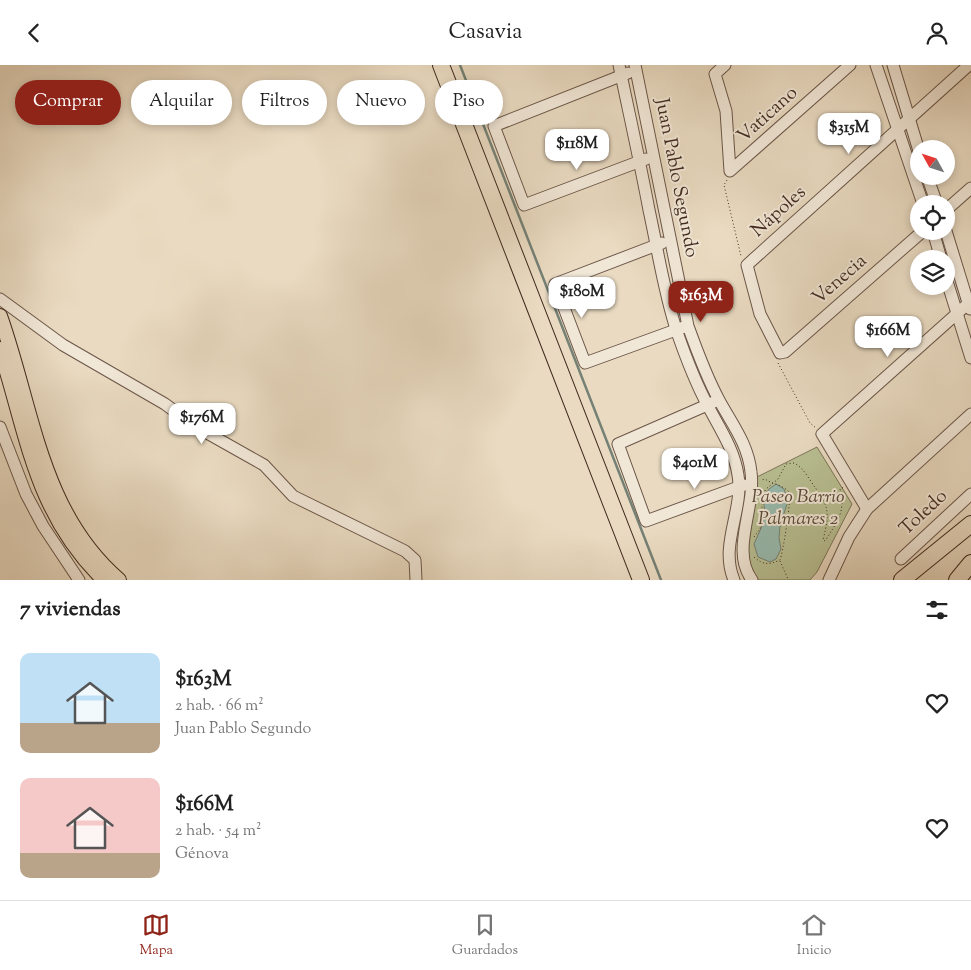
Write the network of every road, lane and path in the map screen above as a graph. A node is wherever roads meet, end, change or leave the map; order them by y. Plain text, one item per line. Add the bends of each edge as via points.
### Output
1 (430, 65) edge
2 (440, 65) edge
3 (725, 65) edge
4 (850, 65) edge
5 (876, 65) edge
6 (893, 65) edge
7 (969, 65) edge
8 (636, 68) edge
9 (620, 70) edge
10 (908, 120) junction
11 (897, 130) junction
12 (915, 140) edge
13 (655, 157) junction
14 (640, 161) junction
15 (730, 171) junction
16 (971, 188) edge
17 (920, 195) edge
18 (955, 202) edge
19 (913, 240) edge
20 (949, 240) edge
21 (670, 241) junction
22 (656, 245) junction
23 (747, 265) junction
24 (951, 295) edge
25 (0, 299) edge
26 (970, 305) edge
27 (957, 314) junction
28 (0, 316) edge
29 (688, 326) junction
30 (676, 329) junction
31 (0, 349) edge
32 (780, 353) junction
33 (971, 358) edge
34 (719, 400) junction
35 (708, 406) junction
36 (971, 414) edge
37 (0, 427) edge
38 (822, 434) junction
39 (752, 482) junction
40 (851, 482) junction
41 (774, 484) junction
42 (739, 487) junction
43 (971, 494) edge
44 (867, 509) junction
45 (971, 524) edge
46 (752, 541) dead end
47 (752, 553) dead end
48 (901, 559) dead end
49 (780, 560) junction
50 (971, 563) edge
51 (788, 579) edge
52 (79, 580) edge
53 (104, 580) edge
54 (119, 580) edge
55 (416, 580) edge
56 (630, 580) edge
57 (641, 580) edge
58 (734, 580) edge
59 (752, 580) edge
60 (829, 580) edge
61 (902, 580) edge
62 (957, 580) edge

1 - 56 highway
2 - 57 highway
3 - 15 street via 715,74 726,111
4 - 15 street, Vaticano
5 - 11 street
6 - 10 street
7 - 10 street, Nápoles
8 - 9 street
8 - 13 street, Juan Pablo Segundo
9 - 14 street, Juan Pablo Segundo
9 - 14 street via 494,126 524,205
10 - 11 street, Nápoles
10 - 12 street
11 - 17 street
11 - 23 street, Nápoles
13 - 14 street
13 - 21 street, Juan Pablo Segundo
14 - 22 street, Juan Pablo Segundo
15 - 23 path via 724,185 740,254
16 - 18 street
19 - 32 street, Venecia
20 - 26 street
21 - 22 street
21 - 29 street, Juan Pablo Segundo
22 - 30 street, Juan Pablo Segundo
22 - 30 street via 555,284 585,363
23 - 32 street via 760,314
24 - 27 street
25 - 55 street via 63,345 264,465 293,496 405,551 415,561
26 - 27 street
27 - 33 street
27 - 38 street
28 - 54 main road via 59,503 79,537
29 - 30 street
29 - 34 street, Juan Pablo Segundo
30 - 35 street, Juan Pablo Segundo
31 - 53 main road via 48,502 75,548
32 - 38 path via 777,365 810,423
34 - 35 street
34 - 39 street, Juan Pablo Segundo via 743,441
35 - 42 street, Juan Pablo Segundo via 731,448
35 - 42 street via 618,444 646,521
36 - 44 street
37 - 52 street via 26,494
38 - 40 street
39 - 41 path via 765,479
39 - 42 street
39 - 59 street, Juan Pablo Segundo via 742,550 745,571
40 - 41 path via 840,489 843,505 838,521 825,541 826,503 802,468 794,463 786,464
40 - 44 street
41 - 46 path via 762,496 762,521
41 - 49 path via 789,492 791,497
42 - 58 street, Juan Pablo Segundo via 730,540 729,561
43 - 48 street, Toledo
44 - 60 street via 849,537
45 - 61 highway
47 - 49 path via 761,563 771,564
49 - 51 path
50 - 62 highway

